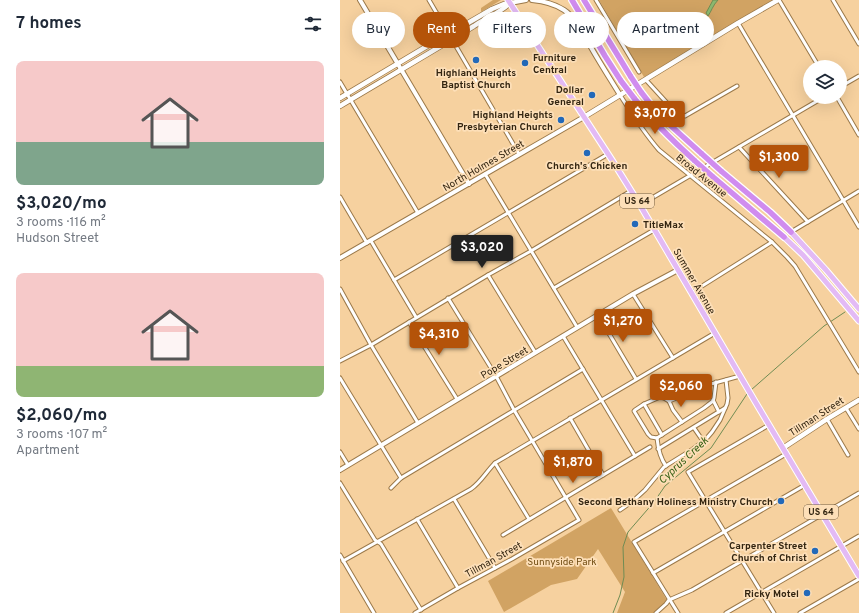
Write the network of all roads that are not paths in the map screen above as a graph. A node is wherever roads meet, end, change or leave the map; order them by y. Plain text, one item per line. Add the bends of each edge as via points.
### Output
1 (360, 0) edge
2 (429, 0) edge
3 (522, 0) edge
4 (526, 0) edge
5 (532, 0) edge
6 (570, 0) edge
7 (584, 0) edge
8 (596, 0) edge
9 (779, 0) edge
10 (833, 0) edge
11 (509, 2) edge
12 (436, 12) edge
13 (470, 22) edge
14 (738, 23) junction
15 (470, 28) edge
16 (859, 44) edge
17 (424, 48) edge
18 (438, 48) edge
19 (457, 48) edge
20 (815, 60) edge
21 (398, 64) junction
22 (401, 69) junction
23 (639, 72) dead end
24 (859, 76) edge
25 (646, 80) junction
26 (340, 82) edge
27 (847, 83) edge
28 (737, 86) dead end
29 (347, 94) junction
30 (620, 95) junction
31 (340, 98) edge
32 (350, 99) junction
33 (813, 104) edge
34 (841, 104) edge
35 (340, 106) edge
36 (793, 116) junction
37 (584, 117) junction
38 (859, 134) edge
39 (739, 147) junction
40 (519, 154) junction
41 (608, 154) junction
42 (485, 174) junction
43 (690, 176) junction
44 (469, 184) junction
45 (631, 191) junction
46 (859, 191) edge
47 (340, 197) edge
48 (843, 201) junction
49 (640, 205) junction
50 (508, 212) junction
51 (418, 213) junction
52 (808, 222) junction
53 (859, 227) edge
54 (654, 230) junction
55 (792, 232) junction
56 (784, 237) joint
57 (369, 242) junction
58 (772, 242) junction
59 (531, 251) junction
60 (340, 258) edge
61 (678, 270) junction
62 (488, 274) junction
63 (394, 280) junction
64 (554, 288) junction
65 (340, 289) edge
66 (691, 293) junction
67 (634, 294) junction
68 (448, 298) junction
69 (859, 309) edge
70 (598, 315) junction
71 (416, 317) junction
72 (859, 321) edge
73 (409, 322) junction
74 (577, 327) junction
75 (714, 333) junction
76 (563, 336) junction
77 (371, 345) junction
78 (535, 352) junction
79 (673, 358) junction
80 (340, 361) edge
81 (583, 369) junction
82 (859, 372) edge
83 (496, 376) junction
84 (740, 376) junction
85 (340, 378) edge
86 (636, 379) junction
87 (726, 380) junction
88 (716, 382) junction
89 (457, 399) junction
90 (601, 400) junction
91 (713, 400) junction
92 (859, 400) edge
93 (669, 401) junction
94 (644, 404) junction
95 (726, 408) junction
96 (846, 408) junction
97 (514, 410) junction
98 (719, 412) junction
99 (570, 418) junction
100 (827, 419) junction
101 (682, 422) junction
102 (418, 423) junction
103 (769, 425) junction
104 (694, 428) junction
105 (859, 429) edge
106 (662, 435) junction
107 (657, 438) junction
108 (532, 441) junction
109 (703, 441) junction
110 (381, 445) junction
111 (650, 447) dead end
112 (783, 448) junction
113 (658, 449) junction
114 (340, 452) edge
115 (786, 454) junction
116 (848, 455) dead end
117 (634, 456) junction
118 (495, 464) junction
119 (348, 465) junction
120 (666, 466) junction
121 (340, 470) edge
122 (603, 475) junction
123 (401, 478) junction
124 (340, 483) edge
125 (805, 485) junction
126 (391, 488) dead end
127 (859, 493) edge
128 (566, 497) junction
129 (454, 499) junction
130 (706, 500) junction
131 (620, 510) dead end
132 (823, 514) junction
133 (417, 519) junction
134 (529, 519) junction
135 (725, 531) junction
136 (503, 535) dead end
137 (859, 536) edge
138 (378, 542) junction
139 (841, 546) junction
140 (340, 555) edge
141 (743, 560) junction
142 (343, 561) junction
143 (495, 568) junction
144 (653, 573) junction
145 (859, 577) edge
146 (458, 588) junction
147 (761, 592) junction
148 (669, 600) junction
149 (421, 610) junction
150 (374, 613) edge
151 (416, 613) edge
152 (656, 613) edge
153 (678, 613) edge
154 (726, 613) edge
155 (774, 613) edge
156 (800, 613) edge

1 - 21 street
2 - 12 street
3 - 4 street
3 - 11 street
5 - 30 street, Broad Avenue via 559,7 570,15
6 - 56 highway, bridge via 622,81 649,117 695,161
7 - 55 highway, bridge via 631,77 655,110
8 - 23 street
9 - 14 main road, North Holmes Street
9 - 20 street
10 - 16 street
11 - 13 main road
11 - 15 main road via 505,8
11 - 37 main road, Summer Avenue / US 64
14 - 25 main road, North Holmes Street
14 - 36 street
17 - 21 main road
18 - 22 main road
19 - 40 street
21 - 22 street
21 - 29 main road
22 - 32 main road
22 - 44 street
24 - 27 street
25 - 28 street via 667,104 685,116
25 - 30 main road, North Holmes Street
26 - 29 street
29 - 31 main road
29 - 32 street
30 - 37 main road, North Holmes Street
30 - 43 street, Broad Avenue via 659,150
32 - 35 main road
32 - 51 street
33 - 36 street
34 - 38 street
36 - 39 street
36 - 48 street
37 - 40 street, North Holmes Street
37 - 41 main road, Summer Avenue / US 64
39 - 43 street
39 - 52 street
40 - 42 street, North Holmes Street
41 - 45 main road, Summer Avenue / US 64
41 - 50 street
42 - 44 street, North Holmes Street
42 - 50 street
43 - 49 street
43 - 58 street, Broad Avenue
44 - 51 street, North Holmes Street
45 - 49 main road, Summer Avenue / US 64
45 - 59 street
46 - 48 street
47 - 57 street
48 - 52 street
48 - 53 street
49 - 54 main road, Summer Avenue / US 64
50 - 59 street
50 - 63 street
51 - 57 street, North Holmes Street
52 - 55 street
54 - 61 main road, Summer Avenue / US 64
54 - 64 street
55 - 69 main road
56 - 72 main road via 803,255
57 - 60 street, North Holmes Street
57 - 63 street
58 - 66 street
58 - 82 street, Broad Avenue via 795,266
59 - 62 street
59 - 64 street
61 - 66 main road, Summer Avenue / US 64
61 - 67 street, Pope Street
62 - 68 street
62 - 78 street
63 - 71 street
64 - 74 street
65 - 77 street
66 - 75 main road, Summer Avenue / US 64
67 - 70 street, Pope Street
67 - 79 street
68 - 71 street
68 - 83 street
70 - 74 street, Pope Street
70 - 86 street
71 - 73 street
73 - 77 street
73 - 89 street
74 - 76 street, Pope Street
75 - 79 street
75 - 84 main road, Summer Avenue / US 64
76 - 78 street, Pope Street
76 - 81 street
77 - 80 street
77 - 102 street
78 - 83 street, Pope Street
79 - 86 street
81 - 90 street
81 - 97 street
83 - 89 street, Pope Street
83 - 97 street
84 - 87 street
84 - 103 main road, Summer Avenue / US 64
85 - 110 street
86 - 90 street
87 - 88 street
87 - 95 street
88 - 91 street
88 - 93 street
89 - 102 street, Pope Street
90 - 99 street
90 - 117 street
91 - 98 street
91 - 101 street
92 - 96 main road, Tillman Street
93 - 94 street via 660,397
93 - 101 street
94 - 106 street
94 - 107 street via 634,411 648,434
95 - 98 street
95 - 109 street via 712,432
96 - 100 main road, Tillman Street
96 - 105 street
97 - 108 street
97 - 123 street
98 - 104 street
99 - 108 street
99 - 122 street
100 - 112 main road, Tillman Street
100 - 116 street
101 - 106 street
102 - 110 street, Pope Street
103 - 112 main road, Summer Avenue / US 64
103 - 130 street via 688,472
104 - 109 street
104 - 113 street
106 - 107 street
107 - 113 street
108 - 118 street
108 - 128 street
109 - 120 street
110 - 119 street, Pope Street
110 - 123 street
111 - 117 street
112 - 115 main road, Summer Avenue / US 64
113 - 120 street
114 - 119 street
115 - 125 main road, Summer Avenue / US 64
115 - 130 street
117 - 122 street
118 - 129 street via 478,484
118 - 134 street
119 - 121 street, Pope Street
120 - 131 street via 645,490
122 - 128 street
123 - 126 street
124 - 138 street via 374,540
125 - 132 main road, Summer Avenue / US 64
125 - 135 street
127 - 132 street
128 - 134 street
128 - 143 street, Tillman Street via 579,520
129 - 133 street
129 - 143 street
130 - 135 street
130 - 144 street via 634,542
132 - 139 main road, Summer Avenue / US 64
132 - 141 street
133 - 138 street
133 - 146 street
134 - 136 street
135 - 141 street
135 - 144 street
137 - 139 street
138 - 142 street
138 - 149 street
139 - 145 main road, Summer Avenue / US 64
139 - 147 street
140 - 142 street
141 - 147 street
141 - 148 street via 692,590
142 - 150 street
143 - 146 street, Tillman Street
144 - 148 street
145 - 156 street
146 - 149 street, Tillman Street
147 - 154 street
147 - 155 street
148 - 152 street
148 - 153 street
149 - 151 street, Tillman Street

